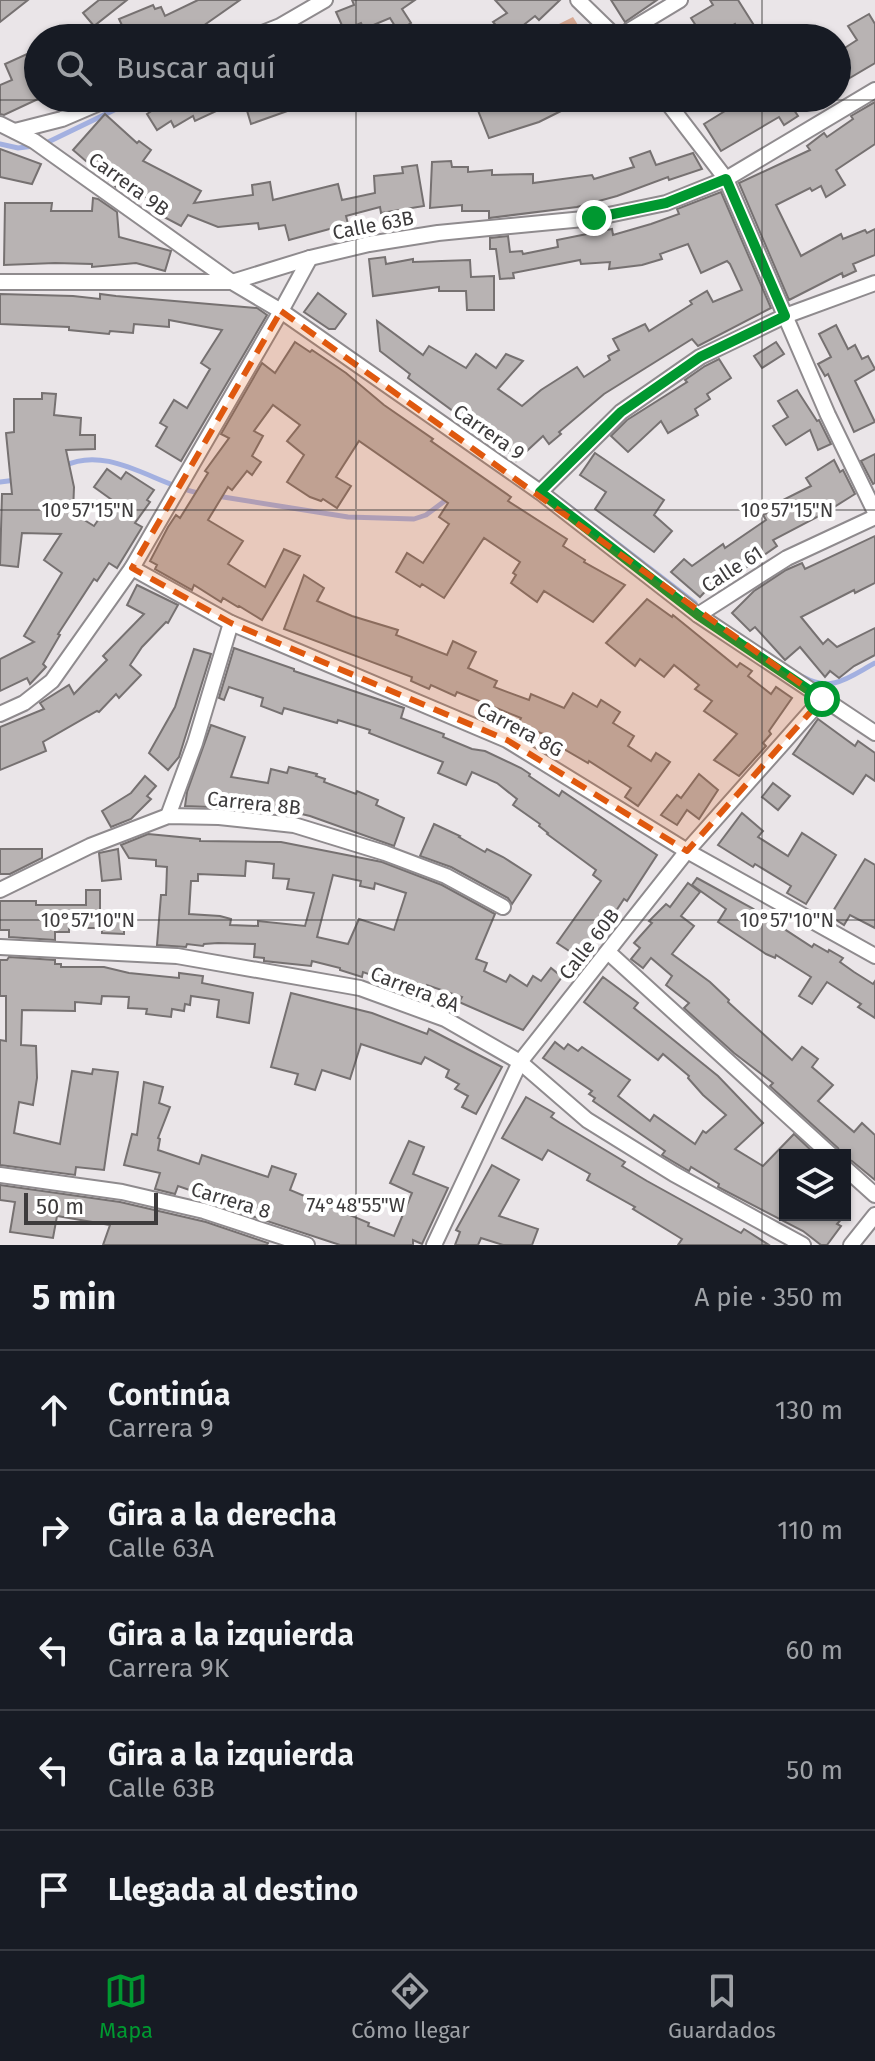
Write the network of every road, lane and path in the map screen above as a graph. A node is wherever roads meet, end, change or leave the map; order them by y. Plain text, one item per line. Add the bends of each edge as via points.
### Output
1 (325, 0) edge
2 (578, 0) edge
3 (680, 0) edge
4 (283, 24) edge
5 (603, 24) edge
6 (640, 24) edge
7 (875, 90) edge
8 (851, 104) edge
9 (78, 112) edge
10 (675, 112) edge
11 (838, 112) edge
12 (0, 124) edge
13 (15, 131) junction
14 (726, 179) junction
15 (310, 258) junction
16 (0, 282) edge
17 (232, 282) junction
18 (875, 283) edge
19 (281, 311) junction
20 (785, 316) junction
21 (540, 492) junction
22 (875, 514) edge
23 (132, 568) junction
24 (698, 615) junction
25 (231, 623) junction
26 (822, 699) junction
27 (0, 714) edge
28 (875, 733) edge
29 (168, 816) junction
30 (687, 851) junction
31 (0, 890) edge
32 (503, 907) dead end
33 (0, 947) edge
34 (608, 952) junction
35 (875, 956) edge
36 (520, 1062) junction
37 (824, 1149) edge
38 (851, 1173) edge
39 (0, 1175) edge
40 (875, 1195) edge
41 (875, 1215) edge
42 (307, 1245) edge
43 (434, 1245) edge
44 (803, 1245) edge
45 (851, 1245) edge

1 - 4 street
2 - 5 street
3 - 6 street
7 - 8 street, Calle 63B
9 - 13 street
10 - 14 street
11 - 14 street, Calle 63B
12 - 13 street, Carrera 9B
13 - 17 street, Carrera 9B
14 - 15 street, Calle 63B via 666,203 594,218 438,233
14 - 20 street
15 - 17 street
15 - 19 street, Calle 63B
16 - 17 street
17 - 19 street, Carrera 9
18 - 20 street
19 - 21 street, Carrera 9
19 - 23 street, Calle 63B
20 - 21 street via 700,357 621,412
20 - 22 street
21 - 24 street, Carrera 9
22 - 24 street, Calle 61 via 787,558
23 - 25 street, Carrera 8G
23 - 27 street, Calle 63B via 52,681
24 - 26 street, Carrera 9
25 - 29 street
25 - 30 street, Carrera 8G via 507,740
26 - 28 street, Carrera 9
26 - 30 street, Calle 60B
29 - 31 street, Carrera 8B
29 - 32 street, Carrera 8B via 294,825 446,876
30 - 34 street, Calle 60B
30 - 35 street, Carrera 8G
33 - 36 street, Carrera 8A via 177,956 360,988 445,1019
34 - 36 street, Calle 60B
34 - 37 street
36 - 43 street, Calle 60B
36 - 44 street, Carrera 8A via 587,1120
38 - 40 street
39 - 42 street, Carrera 8 via 122,1192 204,1211
41 - 45 street

